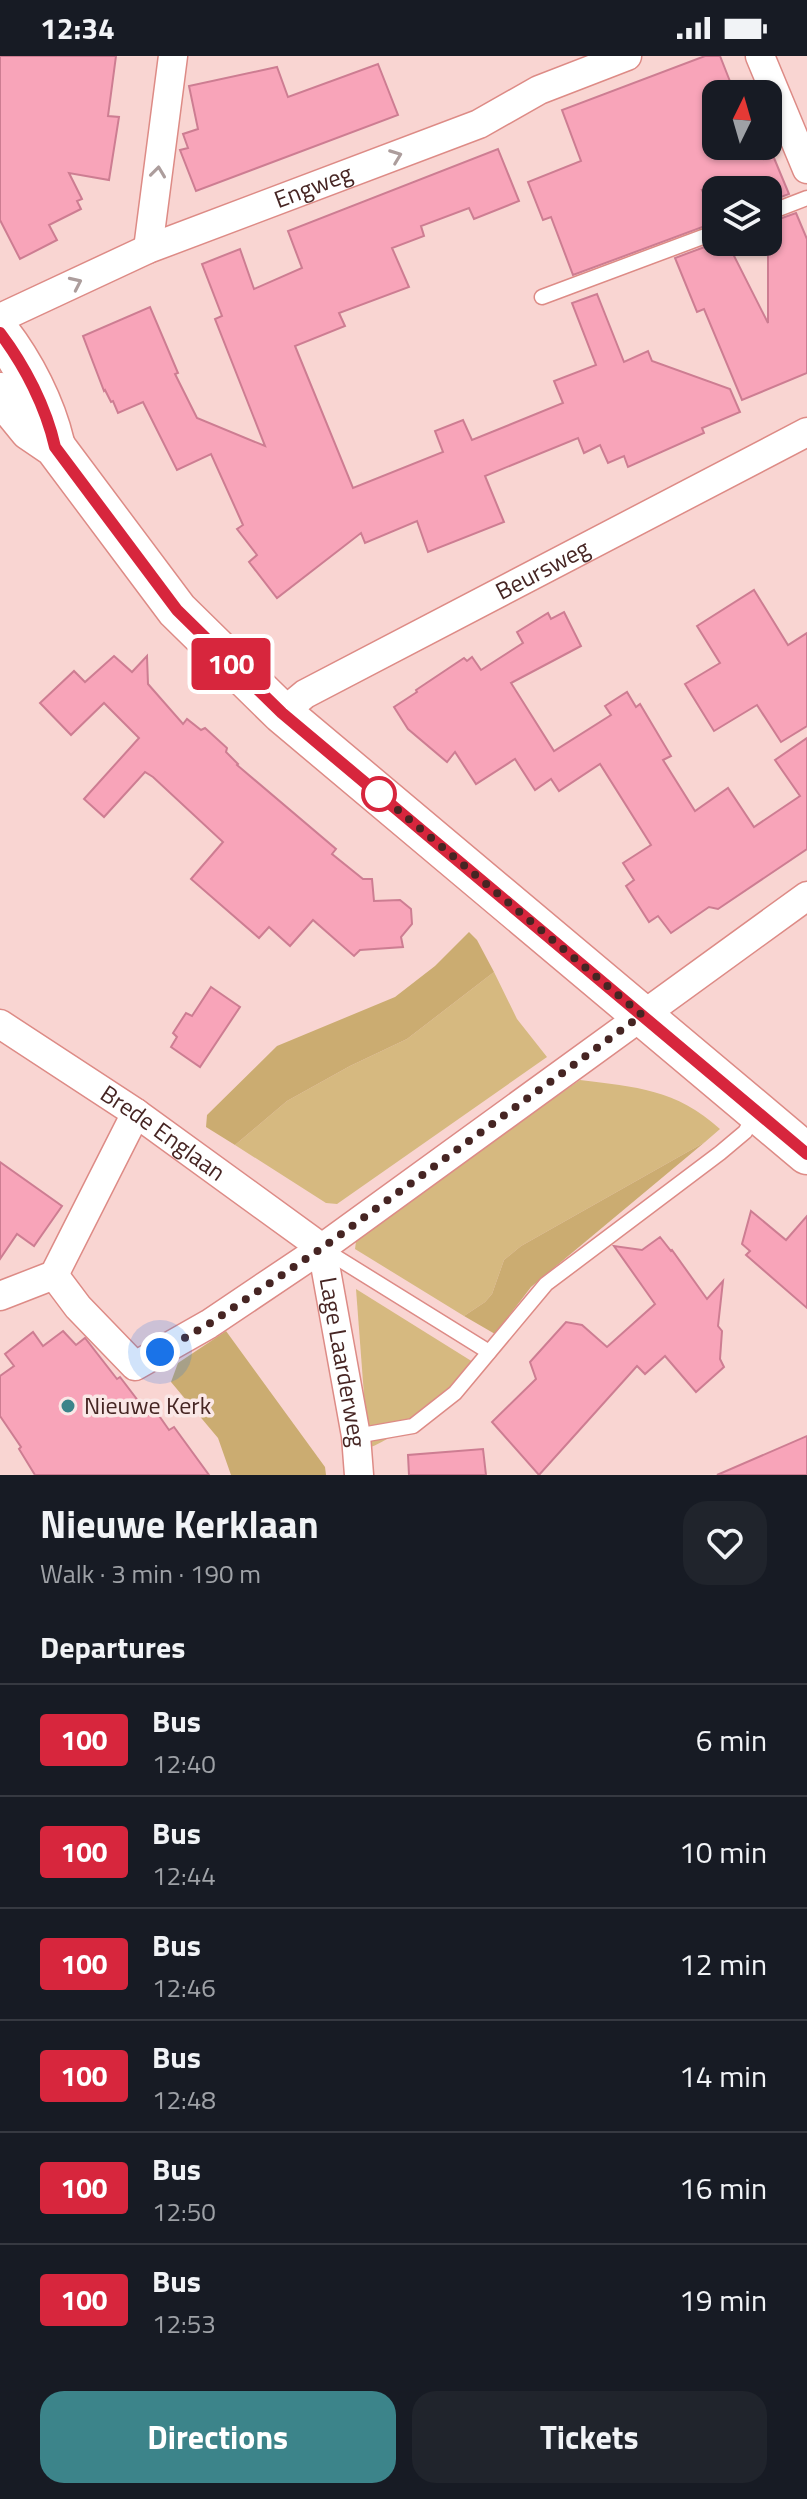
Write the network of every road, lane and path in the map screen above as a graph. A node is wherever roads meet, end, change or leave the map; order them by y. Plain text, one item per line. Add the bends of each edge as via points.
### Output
1 (173, 56) edge
2 (627, 56) edge
3 (760, 56) edge
4 (807, 169) edge
5 (807, 198) edge
6 (782, 208) edge
7 (702, 237) edge
8 (148, 249) junction
9 (542, 297) dead end
10 (0, 318) edge
11 (0, 333) edge
12 (0, 393) edge
13 (807, 432) edge
14 (55, 447) junction
15 (282, 713) junction
16 (807, 896) edge
17 (642, 1015) junction
18 (0, 1024) edge
19 (136, 1113) junction
20 (752, 1122) junction
21 (807, 1154) edge
22 (322, 1248) junction
23 (54, 1275) junction
24 (0, 1296) edge
25 (489, 1352) junction
26 (356, 1436) junction
27 (359, 1475) edge

8 -> 1 street
8 -> 2 street, Engweg via 479,124 539,90
3 - 4 street
5 - 6 lane
7 - 9 lane
10 -> 8 street, Engweg
11 - 14 main road via 49,421
12 - 14 main road via 30,430
13 - 15 street, Beursweg via 318,686
14 - 15 main road via 177,610
15 - 17 main road
16 - 17 street
17 - 20 main road
17 - 22 street
18 - 19 street, Brede Englaan
19 - 22 street, Brede Englaan
19 - 23 street
20 - 21 main road
20 - 25 lane via 546,1284
22 - 23 street via 135,1366
22 - 25 lane
22 - 26 street, Lage Laarderweg
23 - 24 street
25 - 26 lane via 455,1393 413,1426
26 - 27 street, Lage Laarderweg

